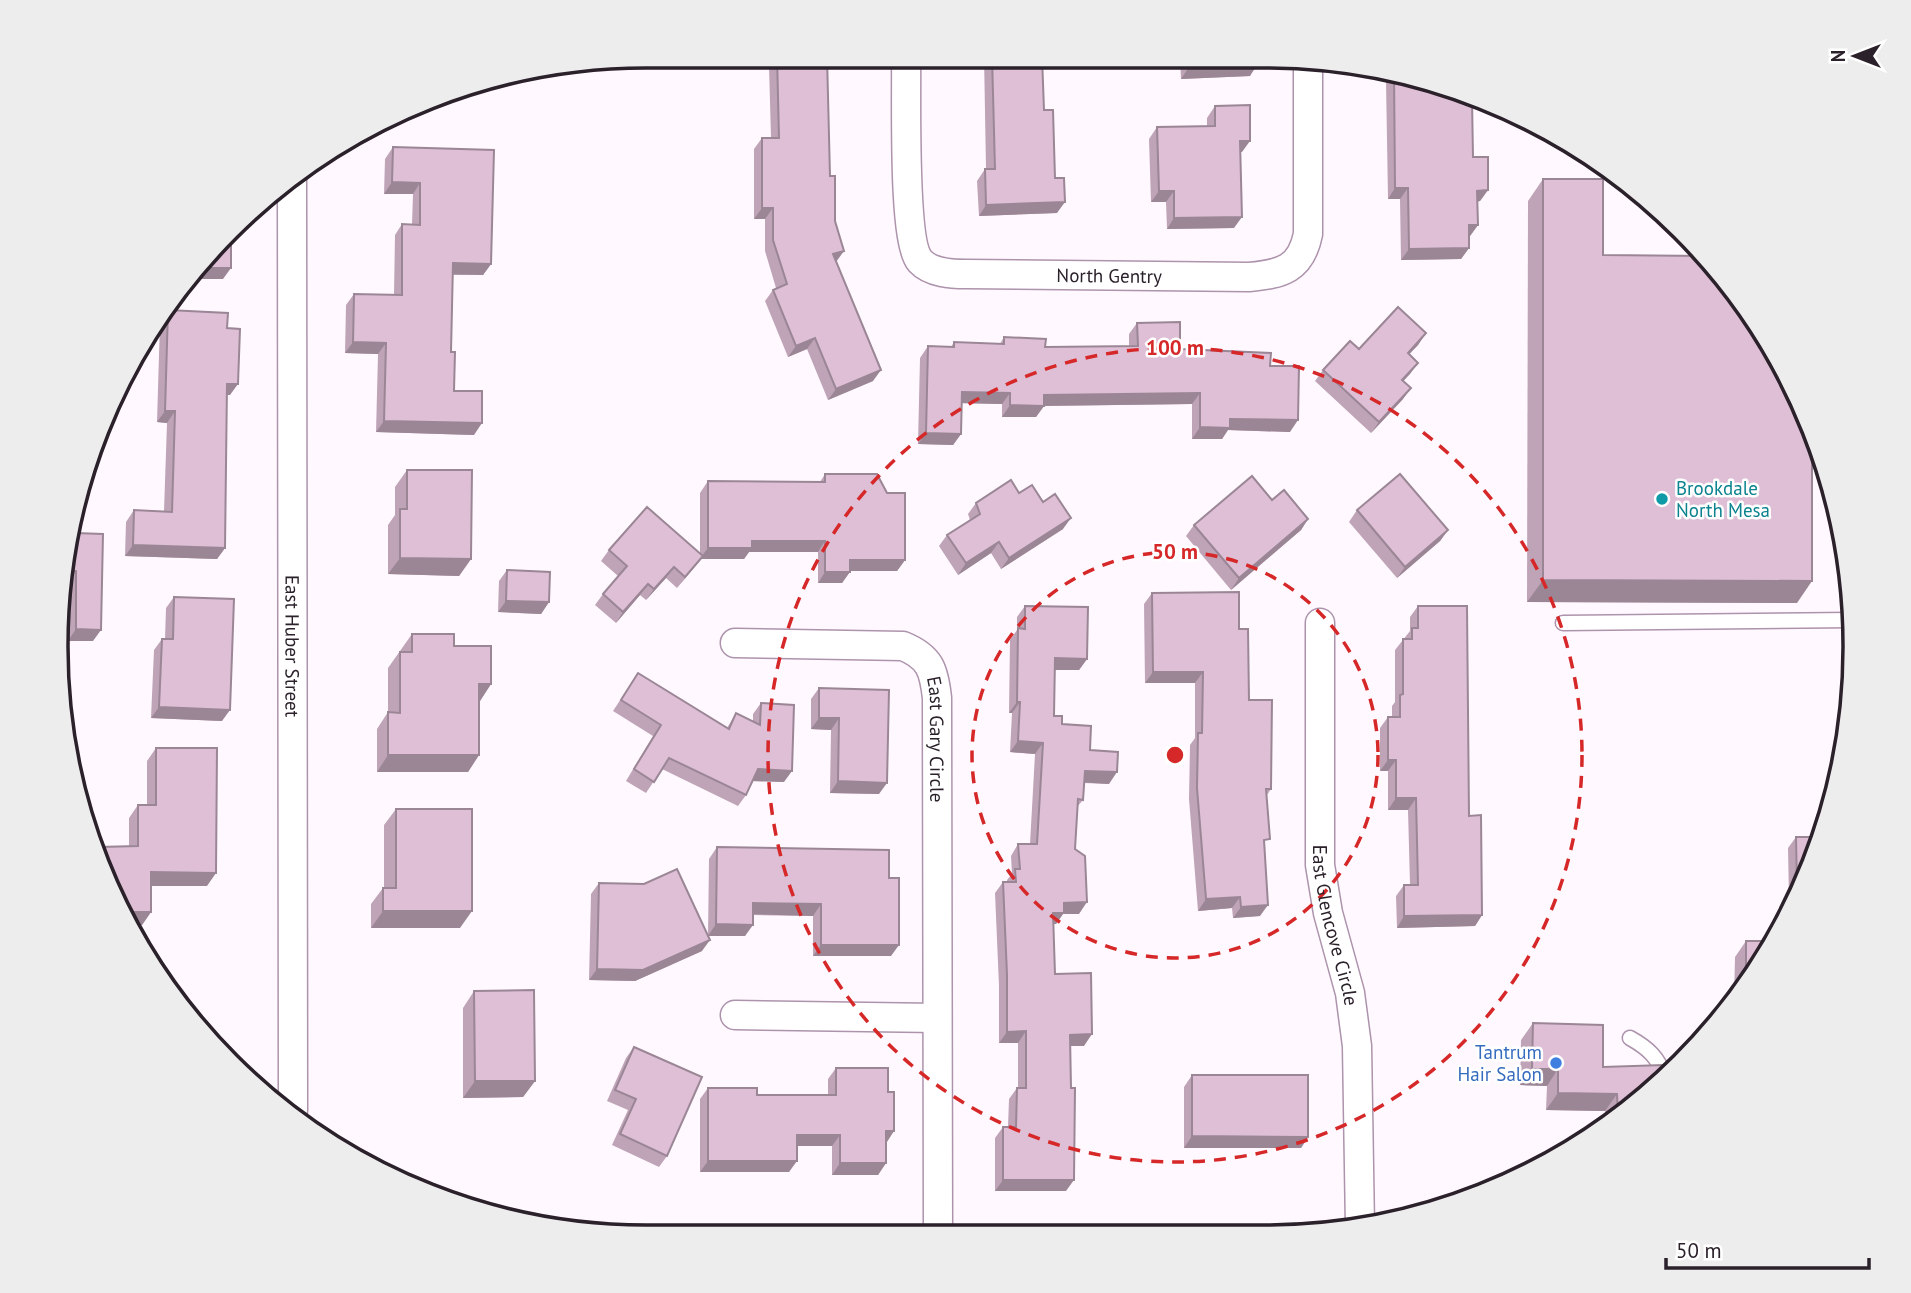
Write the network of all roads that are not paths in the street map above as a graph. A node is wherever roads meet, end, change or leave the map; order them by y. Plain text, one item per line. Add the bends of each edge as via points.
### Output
1 (906, 68) edge
2 (1308, 70) edge
3 (292, 190) edge
4 (1842, 620) edge
5 (1320, 623) dead end
6 (1563, 623) dead end
7 (735, 643) dead end
8 (736, 1016) dead end
9 (937, 1018) junction
10 (1630, 1038) dead end
11 (1661, 1067) edge
12 (293, 1104) edge
13 (1360, 1217) edge
14 (938, 1225) edge

1 - 2 street, North Gentry via 909,218 914,251 921,263 936,271 966,274 1249,277 1282,271 1305,251
3 - 12 street, East Huber Street
4 - 6 lane
5 - 13 street, East Glencove Circle via 1320,865 1350,993 1357,1046
7 - 9 street, East Gary Circle via 903,646 925,659 933,671 937,698
8 - 9 street
9 - 14 street, East Gary Circle
10 - 11 lane via 1649,1049

